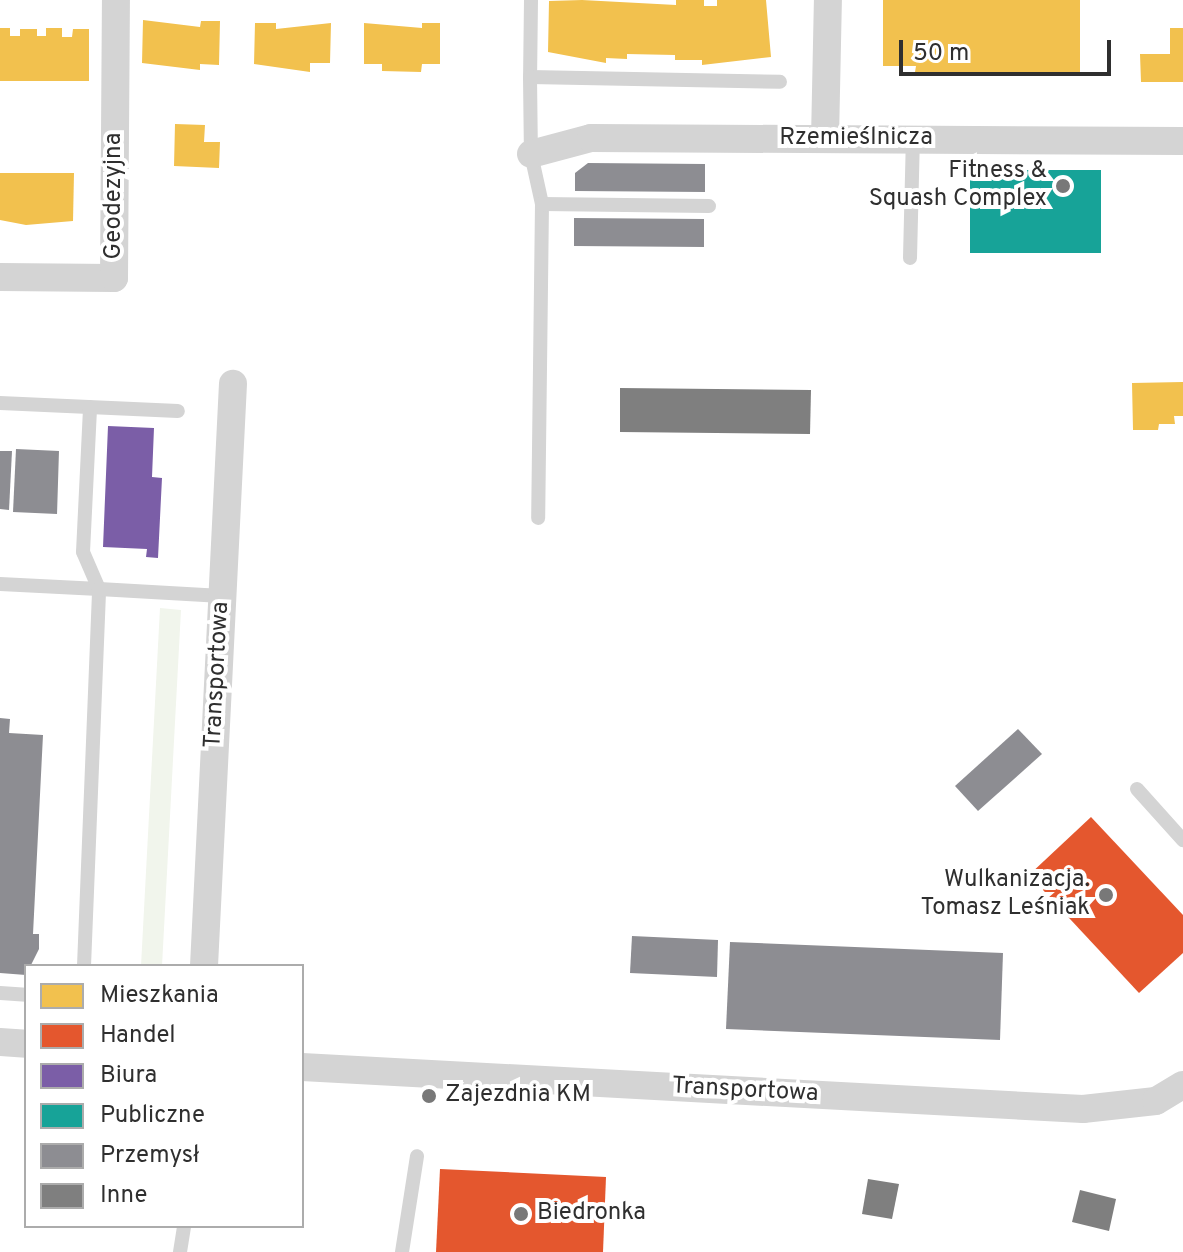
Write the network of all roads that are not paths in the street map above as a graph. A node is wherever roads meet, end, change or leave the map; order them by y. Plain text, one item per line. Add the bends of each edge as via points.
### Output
1 (116, 0) edge
2 (531, 0) edge
3 (828, 0) edge
4 (530, 77) junction
5 (780, 82) dead end
6 (825, 139) junction
7 (913, 139) junction
8 (1183, 141) edge
9 (531, 154) junction
10 (542, 204) junction
11 (709, 206) dead end
12 (910, 258) dead end
13 (0, 277) edge
14 (233, 384) dead end
15 (0, 403) edge
16 (90, 407) junction
17 (178, 411) dead end
18 (538, 518) dead end
19 (0, 584) edge
20 (99, 589) junction
21 (222, 596) junction
22 (1137, 789) dead end
23 (1183, 840) edge
24 (84, 964) edge
25 (204, 964) edge
26 (0, 993) edge
27 (24, 995) edge
28 (0, 1042) edge
29 (24, 1044) edge
30 (304, 1067) edge
31 (1183, 1085) edge
32 (417, 1156) dead end
33 (184, 1228) edge
34 (180, 1252) edge
35 (402, 1252) edge

1 - 13 street, Geodezyjna via 114,278
2 - 4 lane
3 - 6 street
4 - 5 lane
4 - 9 lane
6 - 7 street, Rzemieślnicza
6 - 9 street, Rzemieślnicza via 591,138
7 - 8 street, Rzemieślnicza
7 - 12 lane
9 - 10 lane
10 - 11 lane
10 - 18 lane
14 - 21 street, Transportowa
15 - 16 lane
16 - 17 lane
16 - 20 lane via 83,552
19 - 20 lane
20 - 21 lane
20 - 24 lane
21 - 25 street, Transportowa
22 - 23 lane
26 - 27 lane
28 - 29 street
30 - 31 street, Transportowa via 1083,1109 1156,1101
32 - 35 lane
33 - 34 lane

